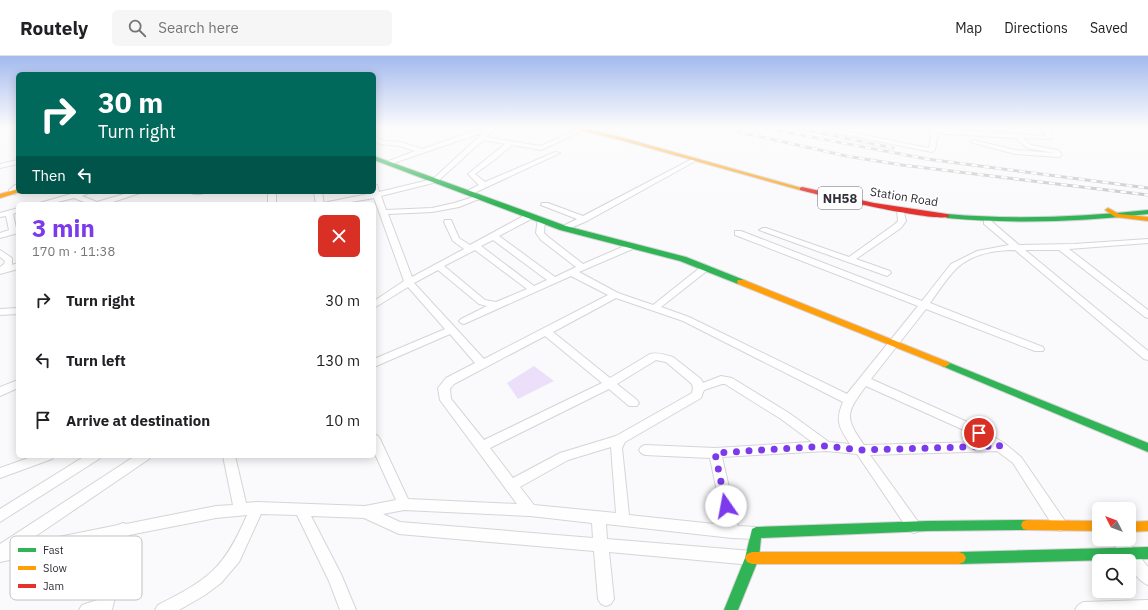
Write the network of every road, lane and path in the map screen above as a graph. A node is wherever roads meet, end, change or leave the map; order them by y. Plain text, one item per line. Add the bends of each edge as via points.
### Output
1 (415, 153) edge
2 (458, 153) edge
3 (499, 153) edge
4 (557, 153) dead end
5 (673, 153) edge
6 (693, 153) edge
7 (697, 153) edge
8 (1028, 153) edge
9 (1057, 153) edge
10 (376, 159) edge
11 (696, 159) junction
12 (16, 162) edge
13 (388, 163) junction
14 (0, 166) edge
15 (435, 181) junction
16 (484, 185) junction
17 (16, 190) edge
18 (376, 191) edge
19 (468, 192) junction
20 (78, 194) edge
21 (133, 194) edge
22 (364, 194) edge
23 (376, 194) edge
24 (74, 195) junction
25 (0, 196) edge
26 (480, 197) junction
27 (48, 202) edge
28 (90, 202) edge
29 (111, 202) edge
30 (335, 202) edge
31 (545, 205) dead end
32 (1148, 207) edge
33 (900, 210) junction
34 (1108, 210) junction
35 (16, 211) edge
36 (382, 212) junction
37 (1148, 212) edge
38 (10, 213) junction
39 (1047, 213) junction
40 (0, 215) edge
41 (530, 216) junction
42 (1034, 216) junction
43 (1118, 216) junction
44 (584, 218) junction
45 (1056, 219) junction
46 (1148, 219) edge
47 (542, 220) junction
48 (448, 222) dead end
49 (987, 222) dead end
50 (563, 228) junction
51 (763, 230) dead end
52 (15, 231) edge
53 (738, 233) dead end
54 (0, 236) edge
55 (493, 236) junction
56 (1148, 241) edge
57 (632, 246) junction
58 (1015, 246) junction
59 (473, 247) junction
60 (1061, 247) junction
61 (0, 253) edge
62 (850, 260) junction
63 (16, 266) edge
64 (439, 266) junction
65 (583, 268) junction
66 (705, 268) junction
67 (2, 270) edge
68 (573, 272) junction
69 (887, 272) dead end
70 (555, 281) junction
71 (409, 282) junction
72 (534, 290) junction
73 (615, 295) junction
74 (376, 304) edge
75 (497, 305) junction
76 (924, 305) junction
77 (653, 309) junction
78 (16, 311) edge
79 (0, 312) edge
80 (1148, 315) edge
81 (464, 321) dead end
82 (451, 330) junction
83 (547, 332) junction
84 (893, 343) junction
85 (1038, 349) dead end
86 (1148, 357) edge
87 (376, 362) edge
88 (482, 364) junction
89 (864, 380) junction
90 (16, 385) edge
91 (608, 385) junction
92 (699, 388) junction
93 (0, 392) edge
94 (849, 400) junction
95 (633, 404) dead end
96 (620, 439) junction
97 (376, 443) edge
98 (826, 446) junction
99 (1000, 446) junction
100 (481, 447) junction
101 (1148, 448) edge
102 (645, 450) dead end
103 (861, 450) junction
104 (715, 453) junction
105 (43, 458) edge
106 (92, 458) edge
107 (143, 458) edge
108 (229, 458) edge
109 (0, 474) edge
110 (511, 486) junction
111 (404, 504) junction
112 (257, 508) junction
113 (241, 509) junction
114 (301, 510) junction
115 (530, 510) junction
116 (364, 512) junction
117 (0, 516) edge
118 (598, 517) junction
119 (623, 519) junction
120 (1060, 525) junction
121 (1092, 526) edge
122 (1136, 526) edge
123 (1148, 526) edge
124 (914, 527) junction
125 (123, 529) junction
126 (732, 532) junction
127 (756, 533) junction
128 (26, 536) edge
129 (87, 536) edge
130 (121, 536) edge
131 (10, 546) edge
132 (601, 546) junction
133 (1123, 546) edge
134 (10, 551) edge
135 (0, 553) edge
136 (1148, 553) edge
137 (1129, 554) edge
138 (1136, 554) edge
139 (1092, 556) edge
140 (752, 558) junction
141 (1136, 563) edge
142 (1148, 578) edge
143 (606, 599) dead end
144 (104, 607) edge
145 (1148, 608) edge
146 (87, 610) edge
147 (163, 610) edge
148 (348, 610) edge
149 (731, 610) edge
150 (1083, 610) edge

1 - 13 street
2 - 15 street
3 - 16 street via 471,174
4 - 16 street
5 - 11 main road, Station Road / NH58
6 - 42 main road via 817,188 885,203 942,211
7 - 39 main road, Station Road / NH58 via 876,199 963,211
8 - 9 street via 1059,155
10 - 13 main road
11 - 33 main road, Station Road / NH58 via 828,196
11 - 44 street
12 - 14 street
13 - 15 main road
15 - 18 street
15 - 19 main road
16 - 19 street
17 - 25 main road
19 - 26 main road
20 - 24 street
21 - 29 street
22 - 30 street
23 - 36 street
24 - 27 street
24 - 28 street
26 - 36 street via 432,210
26 - 41 main road
31 - 44 street
32 - 34 main road, Station Road / NH58
33 - 45 main road, Station Road / NH58 via 968,218
33 - 62 street via 902,221 898,226
34 - 39 main road, Station Road / NH58
34 - 43 main road
35 - 38 street
36 - 71 street
37 - 43 main road, NH58
38 - 40 street
38 - 52 street
39 - 42 main road
41 - 47 main road
41 - 55 street
42 - 45 main road
43 - 45 main road, Station Road / NH58
43 - 46 main road, Station Road
44 - 50 street
47 - 50 main road
47 - 65 street via 540,233 544,238
48 - 59 street via 456,239
49 - 58 street
50 - 57 main road
51 - 62 street
52 - 54 street
53 - 76 street
55 - 59 street
55 - 70 street
56 - 60 street
57 - 65 street
57 - 66 main road via 683,259
58 - 60 street
58 - 76 street via 964,258 954,266
58 - 86 street
59 - 64 street
59 - 72 street
60 - 80 street
61 - 67 street via 9,260 8,265
62 - 69 street
63 - 67 street
64 - 71 street
64 - 75 street via 482,302
65 - 68 street
66 - 77 street
66 - 84 main road
68 - 70 street
68 - 73 street
70 - 72 street
71 - 74 street
71 - 82 street
72 - 75 street
73 - 77 street
73 - 83 street
75 - 81 street
76 - 84 street
76 - 85 street
77 - 94 street via 686,320
78 - 79 street
82 - 87 street
82 - 88 street
83 - 88 street
83 - 91 street
84 - 89 street
84 - 101 main road
88 - 100 street via 450,381 444,388 446,400
89 - 94 street
89 - 99 street via 970,428
90 - 93 street
91 - 92 street via 654,356 661,356 669,359 697,382
91 - 95 street
91 - 100 street
92 - 96 street via 697,394
92 - 98 street via 721,380 728,381 785,416
94 - 103 street via 843,420
96 - 110 street via 564,456
96 - 119 street via 616,448
97 - 111 street
98 - 103 street
98 - 104 street
99 - 103 street
99 - 120 street via 1017,460
100 - 110 street
102 - 104 street
103 - 124 street
104 - 126 street
105 - 109 street
106 - 117 street
107 - 128 street
108 - 113 street
110 - 115 street
111 - 115 street
111 - 116 street
112 - 113 street
112 - 114 street
112 - 147 street via 231,562 215,580
113 - 125 street
114 - 116 street
114 - 148 street via 336,579
115 - 118 street
116 - 132 street via 398,528
118 - 119 street
118 - 132 street
119 - 126 street
120 - 121 main road
120 - 124 main road
122 - 123 main road
124 - 127 main road
125 - 129 street
125 - 130 street
126 - 127 street
127 - 140 main road
131 - 135 street
132 - 140 street
132 - 143 street
133 - 137 street
134 - 135 street
136 - 138 main road
139 - 140 main road via 932,559
140 - 149 main road
141 - 142 street
144 - 146 street
145 - 150 street

